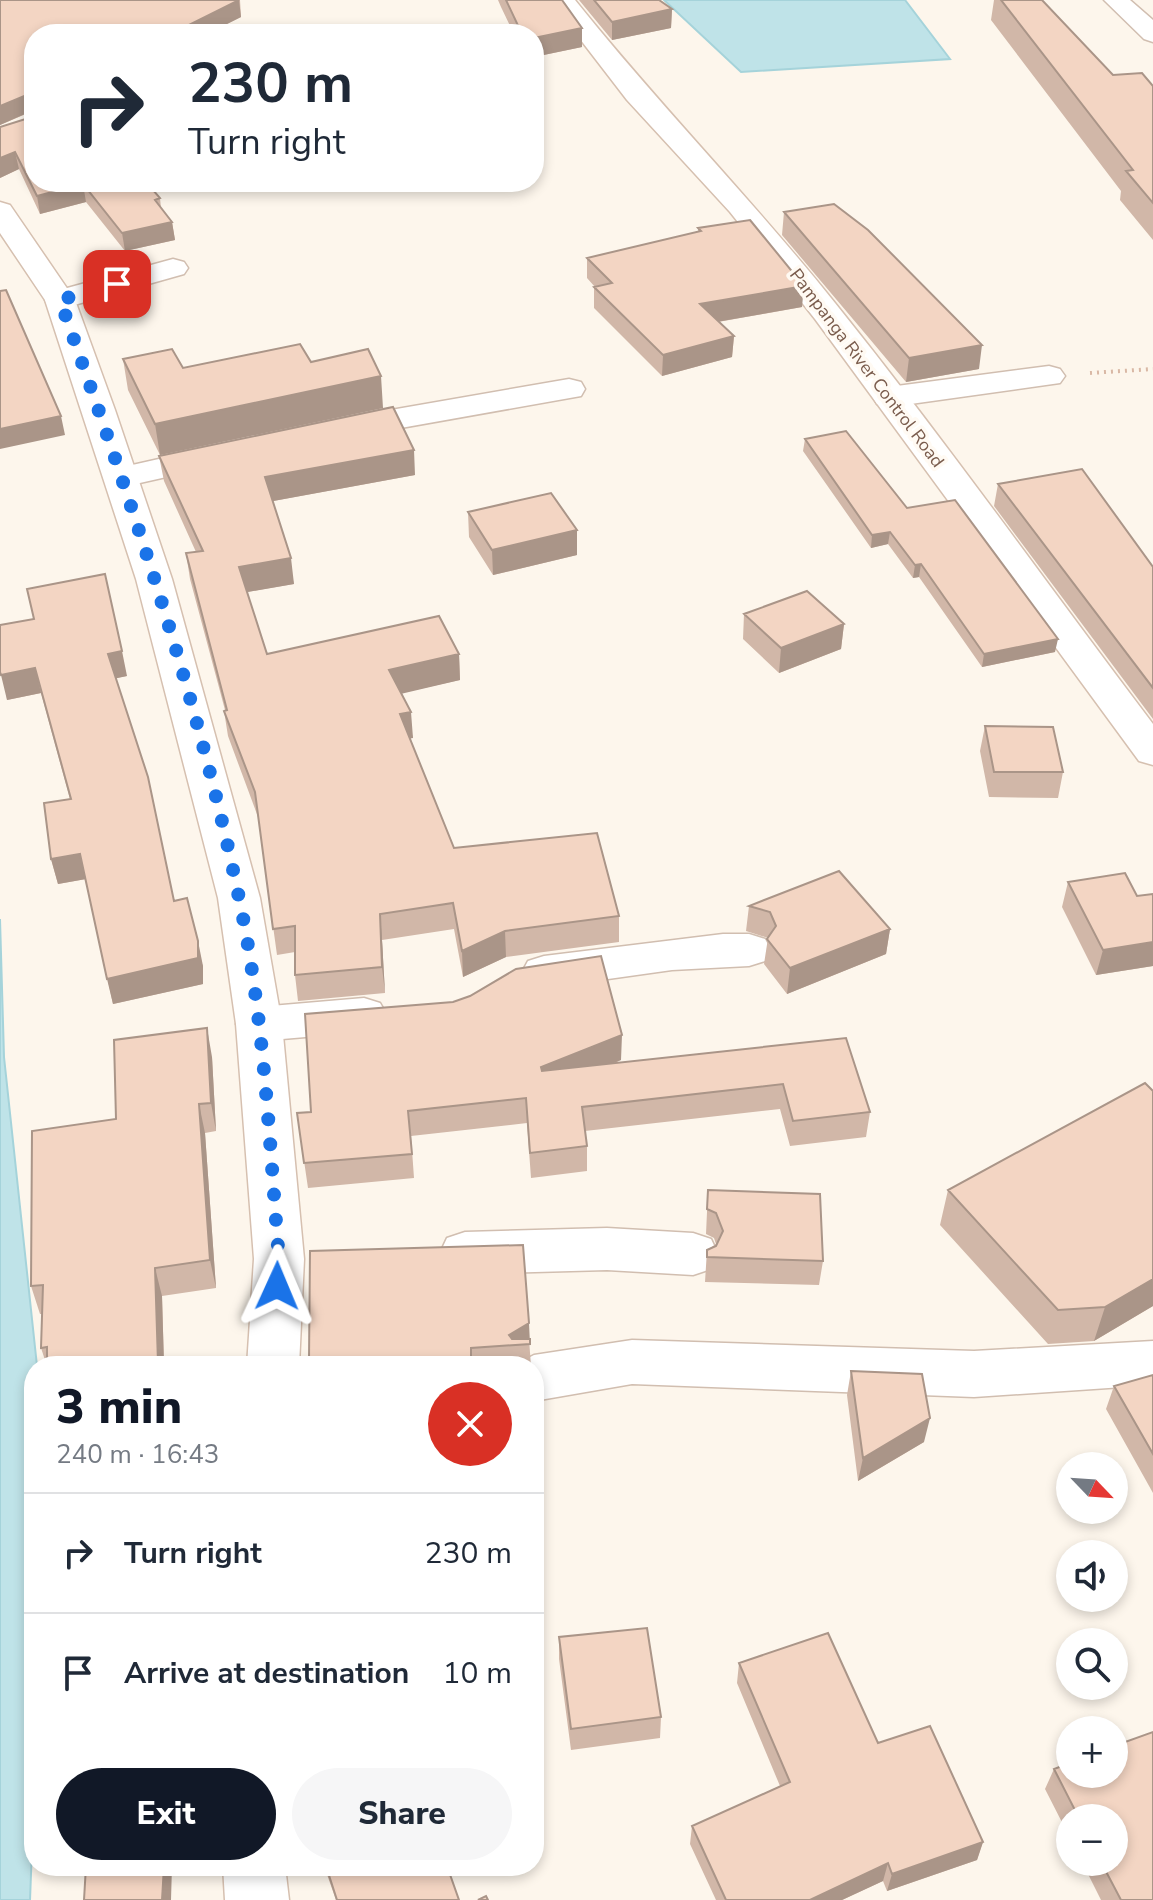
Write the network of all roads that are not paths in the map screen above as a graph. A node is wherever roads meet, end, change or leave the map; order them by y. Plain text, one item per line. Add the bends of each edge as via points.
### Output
1 (562, 0) edge
2 (1116, 0) edge
3 (1153, 34) edge
4 (0, 211) edge
5 (173, 268) dead end
6 (60, 300) junction
7 (1049, 376) road end
8 (569, 389) dead end
9 (889, 397) junction
10 (301, 437) edge
11 (257, 447) edge
12 (122, 477) junction
13 (1153, 752) edge
14 (749, 950) dead end
15 (506, 976) edge
16 (409, 1011) edge
17 (259, 1024) junction
18 (420, 1254) edge
19 (693, 1254) dead end
20 (276, 1356) edge
21 (1153, 1363) edge
22 (544, 1376) edge
23 (255, 1876) edge
24 (257, 1900) edge

1 - 9 street, Pampanga River Control Road via 636,94 740,206
2 - 3 street
4 - 6 street
5 - 6 street
6 - 12 street
7 - 9 street
8 - 10 street
9 - 13 street, Pampanga River Control Road
11 - 12 street
12 - 17 street via 239,898
14 - 15 street via 659,954
16 - 17 street
17 - 20 street via 302,1258
18 - 19 street via 607,1249
21 - 22 street via 974,1374 632,1362
23 - 24 street

